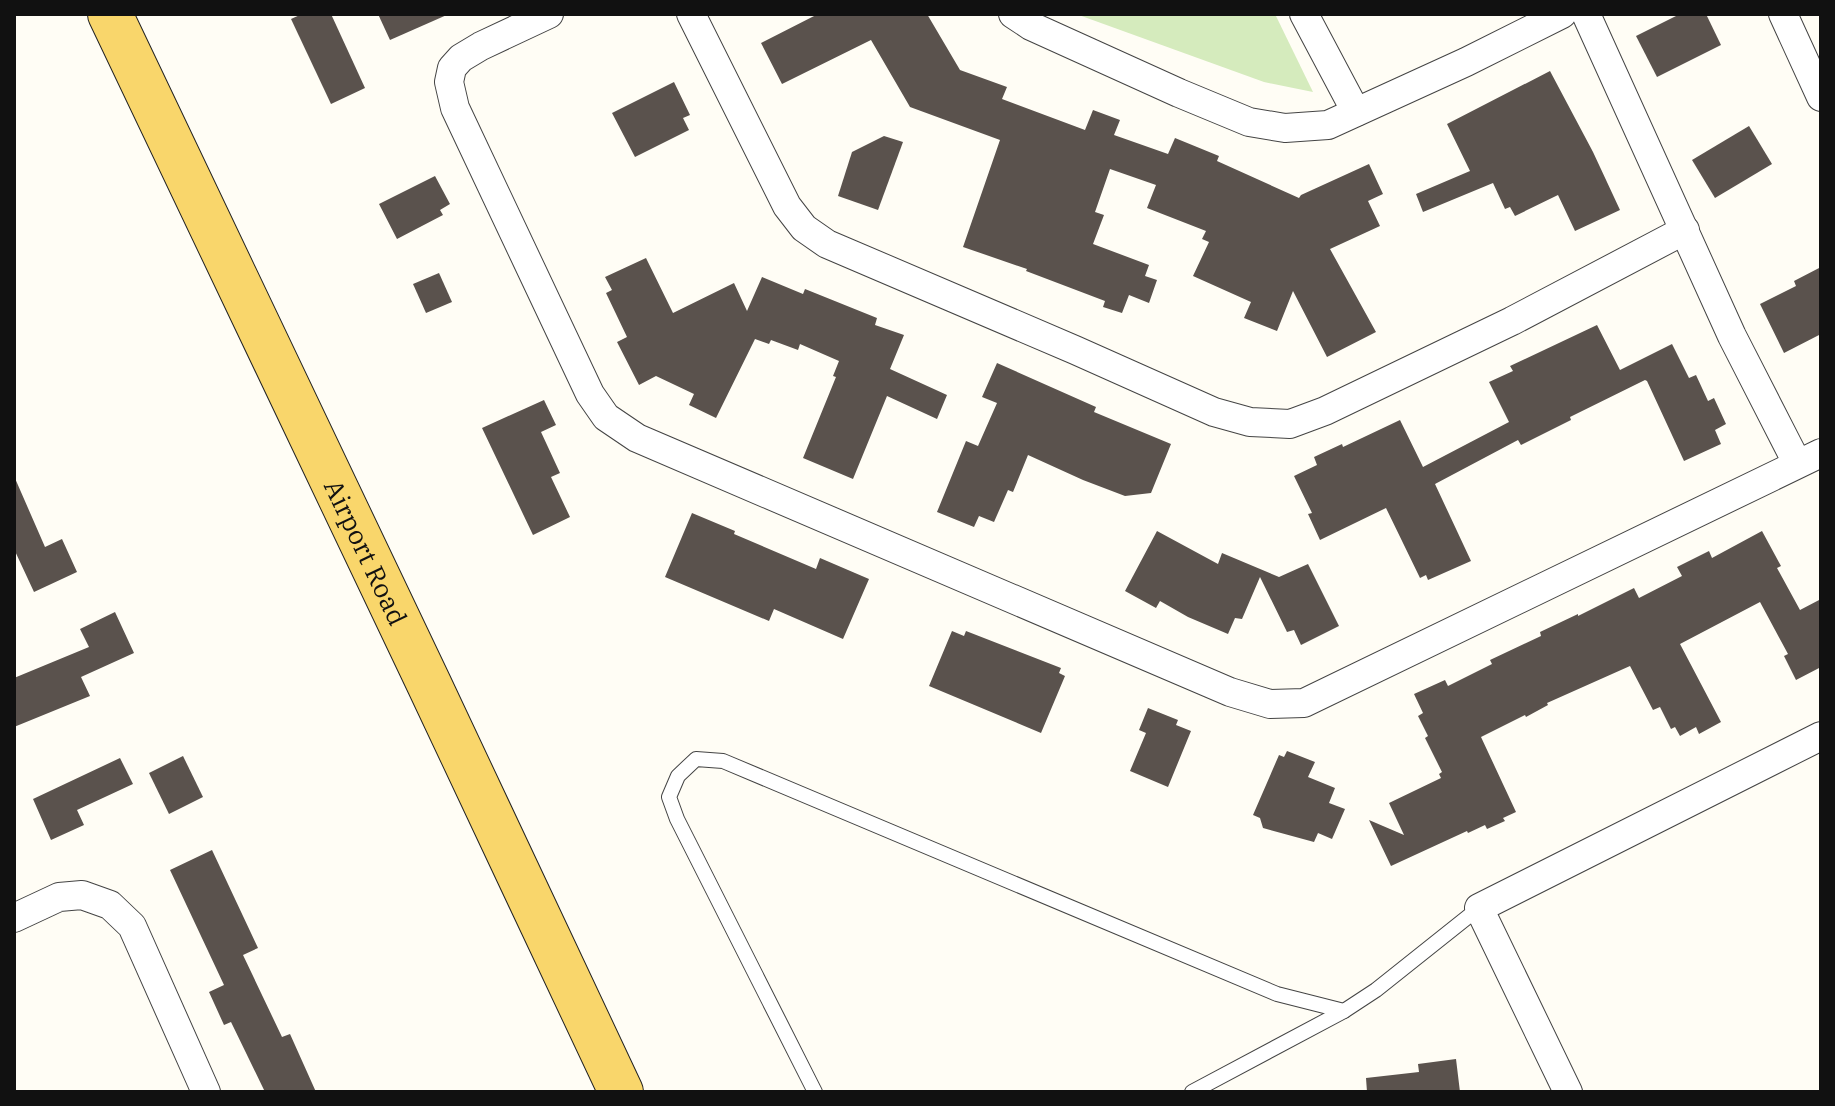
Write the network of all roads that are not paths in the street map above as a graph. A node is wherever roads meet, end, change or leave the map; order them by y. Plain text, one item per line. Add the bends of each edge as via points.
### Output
1 (110, 14) edge
2 (549, 14) edge
3 (691, 14) edge
4 (1013, 14) edge
5 (1304, 14) edge
6 (1562, 14) edge
7 (1586, 14) edge
8 (1783, 14) edge
9 (1821, 97) edge
10 (1356, 112) junction
11 (1685, 230) junction
12 (1809, 458) edge
13 (1821, 736) edge
14 (1479, 908) junction
15 (14, 918) edge
16 (1344, 1011) junction
17 (206, 1092) edge
18 (621, 1092) edge
19 (815, 1092) edge
20 (1192, 1092) edge
21 (1568, 1092) edge

1 - 18 main road, Airport Road
2 - 12 street via 461,58 449,82 455,108 515,238 606,417 652,445 1230,692 1270,704 1304,703
3 - 11 street via 787,206 804,228 827,244 1214,412 1250,422 1290,424 1325,411
4 - 10 street via 1249,122 1285,128 1328,125
5 - 10 street
6 - 10 street
7 - 11 street
8 - 9 street
11 - 12 street via 1732,336
13 - 14 street
14 - 16 lane
14 - 21 street
15 - 17 street via 59,897 82,895 110,905 132,926
16 - 19 lane via 1277,994 723,761 696,759 678,776 669,797
16 - 20 lane

